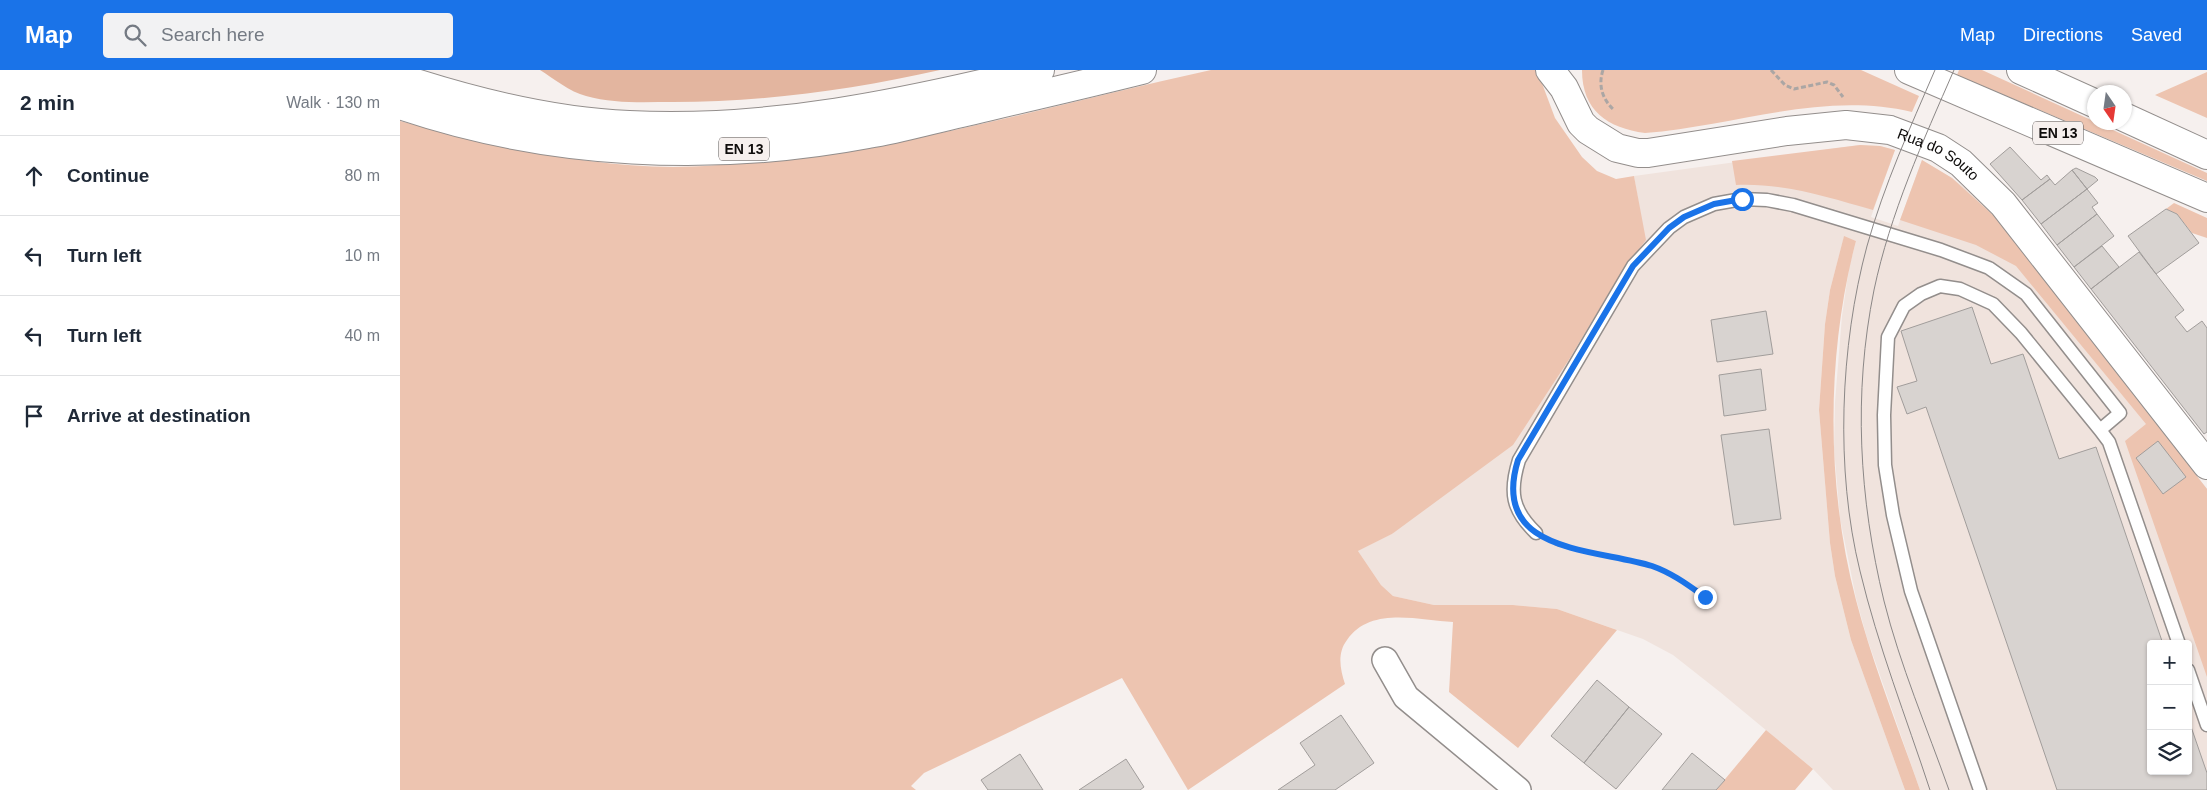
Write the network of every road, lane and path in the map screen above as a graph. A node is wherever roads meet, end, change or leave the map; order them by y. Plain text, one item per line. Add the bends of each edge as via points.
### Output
1 (1040, 70) edge
2 (1142, 70) edge
3 (1603, 70) edge
4 (1771, 70) edge
5 (1909, 70) edge
6 (2021, 70) edge
7 (1560, 76) edge
8 (400, 78) edge
9 (2087, 100) edge
10 (400, 105) edge
11 (1621, 116) dead end
12 (2132, 121) edge
13 (1861, 125) junction
14 (2207, 155) edge
15 (2207, 198) edge
16 (2100, 430) junction
17 (2207, 465) edge
18 (1536, 533) joint
19 (1705, 597) dead end
20 (2178, 640) edge
21 (1385, 660) dead end
22 (2192, 682) edge
23 (2207, 725) edge
24 (1518, 790) edge
25 (1980, 790) edge

1 - 8 main road, EN 13 via 874,107 756,122 680,127 564,118 495,105
2 - 10 main road, EN 13 via 868,134 776,147 682,152 634,151 537,139 490,130
3 - 11 path via 1601,91
4 - 13 path via 1794,90 1827,82 1834,85
5 - 15 main road, EN 13
6 - 9 main road, EN 13
7 - 13 main road, Rua do Souto via 1571,106 1588,130 1606,143 1638,153 1806,128
12 - 14 main road
13 - 17 main road, Rua do Souto via 1890,130 1938,148 1976,177 2002,204
16 - 18 lane via 2120,413 2026,294 1989,268 1942,250 1793,204 1742,199 1714,204 1684,217 1669,228 1633,266 1518,460 1513,494 1518,511
16 - 20 lane via 2109,442
16 - 25 lane via 2021,333 1993,304 1960,289 1940,286 1904,306 1888,337 1885,457 1893,516 1911,591
18 - 19 path via 1555,544 1654,567 1679,578
21 - 24 street via 1406,697
22 - 23 lane

